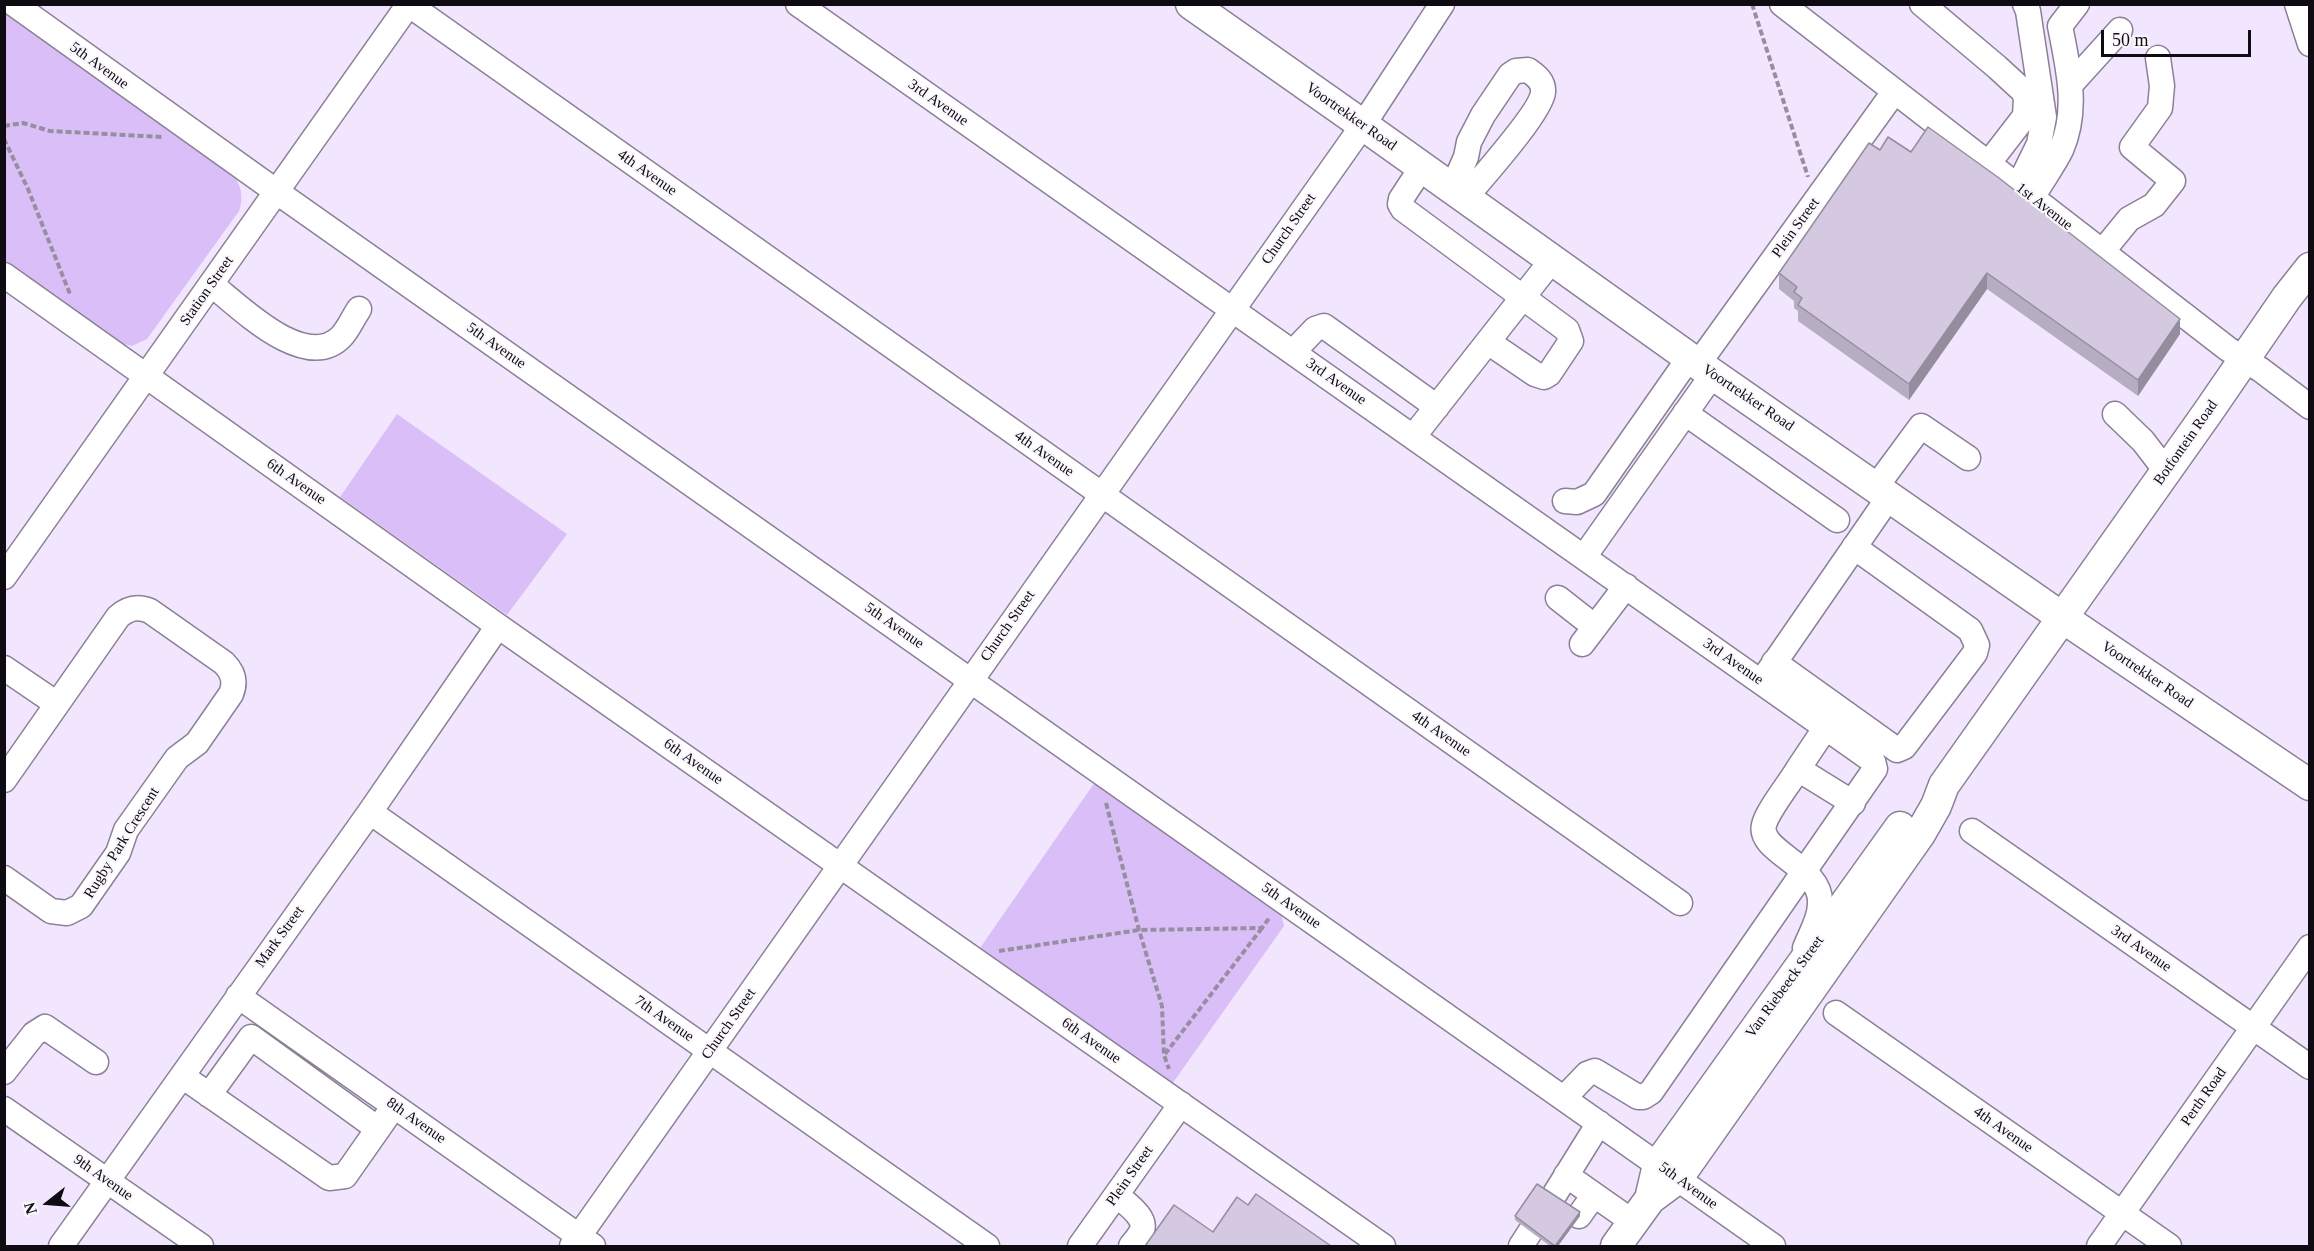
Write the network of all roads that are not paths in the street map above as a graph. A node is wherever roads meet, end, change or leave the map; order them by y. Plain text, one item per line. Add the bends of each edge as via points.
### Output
1 (14, 4) edge
2 (798, 4) edge
3 (1191, 4) edge
4 (1442, 4) edge
5 (1782, 4) edge
6 (1922, 4) edge
7 (2025, 4) edge
8 (2076, 4) edge
9 (2297, 4) edge
10 (409, 5) edge
11 (825, 12) edge
12 (2120, 30) dead end
13 (2310, 44) edge
14 (2158, 58) dead end
15 (2072, 83) junction
16 (1894, 92) junction
17 (1363, 125) junction
18 (1988, 164) junction
19 (1422, 167) junction
20 (277, 192) junction
21 (2025, 192) junction
22 (1459, 194) junction
23 (2102, 252) junction
24 (1552, 260) junction
25 (2310, 268) edge
26 (4, 275) edge
27 (211, 284) junction
28 (1522, 299) junction
29 (359, 309) dead end
30 (1233, 309) junction
31 (1488, 342) junction
32 (1293, 352) junction
33 (2245, 359) junction
34 (1700, 366) junction
35 (147, 376) junction
36 (1437, 407) junction
37 (2310, 407) edge
38 (1686, 413) junction
39 (2115, 414) dead end
40 (1413, 437) junction
41 (1968, 458) dead end
42 (2166, 471) junction
43 (1883, 492) junction
44 (1101, 494) junction
45 (1565, 501) dead end
46 (1837, 520) dead end
47 (1854, 548) junction
48 (1584, 557) junction
49 (9, 563) edge
50 (1626, 586) junction
51 (1558, 598) dead end
52 (2063, 618) junction
53 (498, 626) junction
54 (4, 668) edge
55 (1768, 672) junction
56 (971, 680) junction
57 (57, 704) junction
58 (1826, 727) junction
59 (1798, 769) junction
60 (4, 780) edge
61 (2310, 785) edge
62 (1942, 790) junction
63 (1853, 802) junction
64 (370, 812) junction
65 (1972, 831) dead end
66 (841, 866) junction
67 (1804, 869) junction
68 (4, 878) edge
69 (1680, 903) dead end
70 (2310, 947) edge
71 (1798, 968) junction
72 (238, 996) junction
73 (1836, 1013) dead end
74 (2253, 1027) junction
75 (710, 1051) junction
76 (96, 1062) dead end
77 (2310, 1067) edge
78 (4, 1072) edge
79 (182, 1076) junction
80 (209, 1095) junction
81 (1564, 1098) junction
82 (1180, 1104) junction
83 (394, 1106) junction
84 (4, 1109) edge
85 (1599, 1123) junction
86 (378, 1129) junction
87 (1668, 1172) junction
88 (1566, 1175) junction
89 (107, 1181) junction
90 (1117, 1195) junction
91 (1594, 1195) junction
92 (1553, 1197) edge
93 (1642, 1211) junction
94 (2122, 1213) junction
95 (1579, 1216) edge
96 (581, 1243) edge
97 (61, 1246) edge
98 (201, 1246) edge
99 (987, 1246) edge
100 (1080, 1246) edge
101 (1131, 1246) edge
102 (1383, 1246) edge
103 (1616, 1246) edge
104 (1773, 1246) edge
105 (2099, 1246) edge
106 (2169, 1246) edge

1 - 20 street, 5th Avenue
2 - 11 street, 3rd Avenue
3 - 17 main road, Voortrekker Road
4 - 17 street, Church Street
5 - 16 street, 1st Avenue
6 - 18 street via 1997,67 2026,98 2025,116
7 - 21 street via 2044,117
8 - 15 street via 2061,26
9 - 13 street
10 - 20 street, Station Street
10 - 44 street, 4th Avenue
11 - 30 street, 3rd Avenue
12 - 15 street
14 - 23 street via 2163,86 2160,108 2132,147 2173,181 2154,205 2129,219
15 - 21 street via 2070,120 2061,149
16 - 18 street, 1st Avenue
16 - 34 street, Plein Street
17 - 19 main road, Voortrekker Road
17 - 30 street, Church Street
18 - 21 street, 1st Avenue
19 - 22 main road, Voortrekker Road
19 - 28 street via 1401,199 1403,209
20 - 27 street, Station Street
20 - 56 street, 5th Avenue
21 - 23 street, 1st Avenue
22 - 22 street via 1469,142 1483,115 1510,75 1527,70 1543,86 1538,104 1497,160
22 - 24 main road, Voortrekker Road
23 - 33 street, 1st Avenue
24 - 28 street
24 - 34 main road, Voortrekker Road
25 - 33 main road, Botfontein Road
26 - 35 street, 6th Avenue
27 - 29 street via 296,345 323,346 334,342 342,337
27 - 35 street, Station Street
28 - 31 street
28 - 31 street via 1570,336 1569,346 1549,375 1540,377
30 - 32 street, 3rd Avenue
30 - 44 street, Church Street
31 - 36 street
32 - 36 street via 1315,329 1324,326
32 - 40 street, 3rd Avenue
33 - 37 street, 1st Avenue
33 - 42 main road, Botfontein Road
34 - 38 street
34 - 43 main road, Voortrekker Road
34 - 45 street via 1594,494 1577,502
35 - 49 street, Station Street
35 - 53 street, 6th Avenue
36 - 40 street
38 - 46 street
38 - 48 street
39 - 42 street via 2144,441
40 - 48 street, 3rd Avenue
41 - 43 street via 1921,426
42 - 52 main road, Botfontein Road
43 - 47 street
43 - 52 main road, Voortrekker Road
44 - 56 street, Church Street
44 - 69 street, 4th Avenue
47 - 55 street
47 - 55 street via 1970,630 1977,645 1975,653 1904,747 1896,750
48 - 50 street, 3rd Avenue
50 - 51 street via 1588,636
50 - 55 street, 3rd Avenue
52 - 61 main road, Voortrekker Road
52 - 62 main road, Van Riebeeck Street
53 - 64 street, Mark Street
53 - 66 street, 6th Avenue
54 - 57 street
55 - 58 street, 3rd Avenue
56 - 66 street, Church Street
56 - 81 street, 5th Avenue
57 - 60 street, Rugby Park Crescent
57 - 68 street, Rugby Park Crescent via 118,617 132,608 144,608 159,617 229,667 234,680 231,694 197,743 177,758 126,830 118,853 81,906 67,913 51,911
58 - 59 street
58 - 63 street, 3rd Avenue via 1873,761 1875,769
59 - 63 street
59 - 67 street via 1764,828 1768,842
62 - 71 main road, Van Riebeeck Street via 1927,798 1904,821
62 - 87 main road, Van Riebeeck Street via 1920,834
63 - 67 street
64 - 72 street, Mark Street
64 - 75 street, 7th Avenue
65 - 74 street, 3rd Avenue
66 - 75 street, Church Street
66 - 82 street, 6th Avenue
67 - 71 street via 1819,891 1821,906
67 - 81 street via 1651,1092 1638,1096 1595,1071
70 - 74 street, Perth Road
71 - 87 main road, Van Riebeeck Street
72 - 79 street, Mark Street
72 - 83 street, 8th Avenue
73 - 94 street, 4th Avenue
74 - 77 street, 3rd Avenue
74 - 94 street, Perth Road
75 - 96 street, Church Street
75 - 99 street, 7th Avenue
76 - 78 street via 45,1027 34,1034
79 - 80 street
79 - 89 street, Mark Street
80 - 86 street via 329,1178 345,1176
80 - 86 street via 251,1037
81 - 85 street, 5th Avenue
82 - 90 street, Plein Street
82 - 102 street, 6th Avenue
83 - 86 street
83 - 96 street, 8th Avenue
84 - 89 street, 9th Avenue
85 - 87 street, 5th Avenue
85 - 88 street
87 - 93 main road, Van Riebeeck Street
87 - 104 street, 5th Avenue
88 - 91 street
88 - 92 street
89 - 97 street, Mark Street
89 - 98 street, 9th Avenue
90 - 100 street, Plein Street
90 - 101 street via 1143,1225
91 - 93 street
91 - 95 street
93 - 103 main road, Van Riebeeck Street
94 - 105 street, Perth Road
94 - 106 street, 4th Avenue

